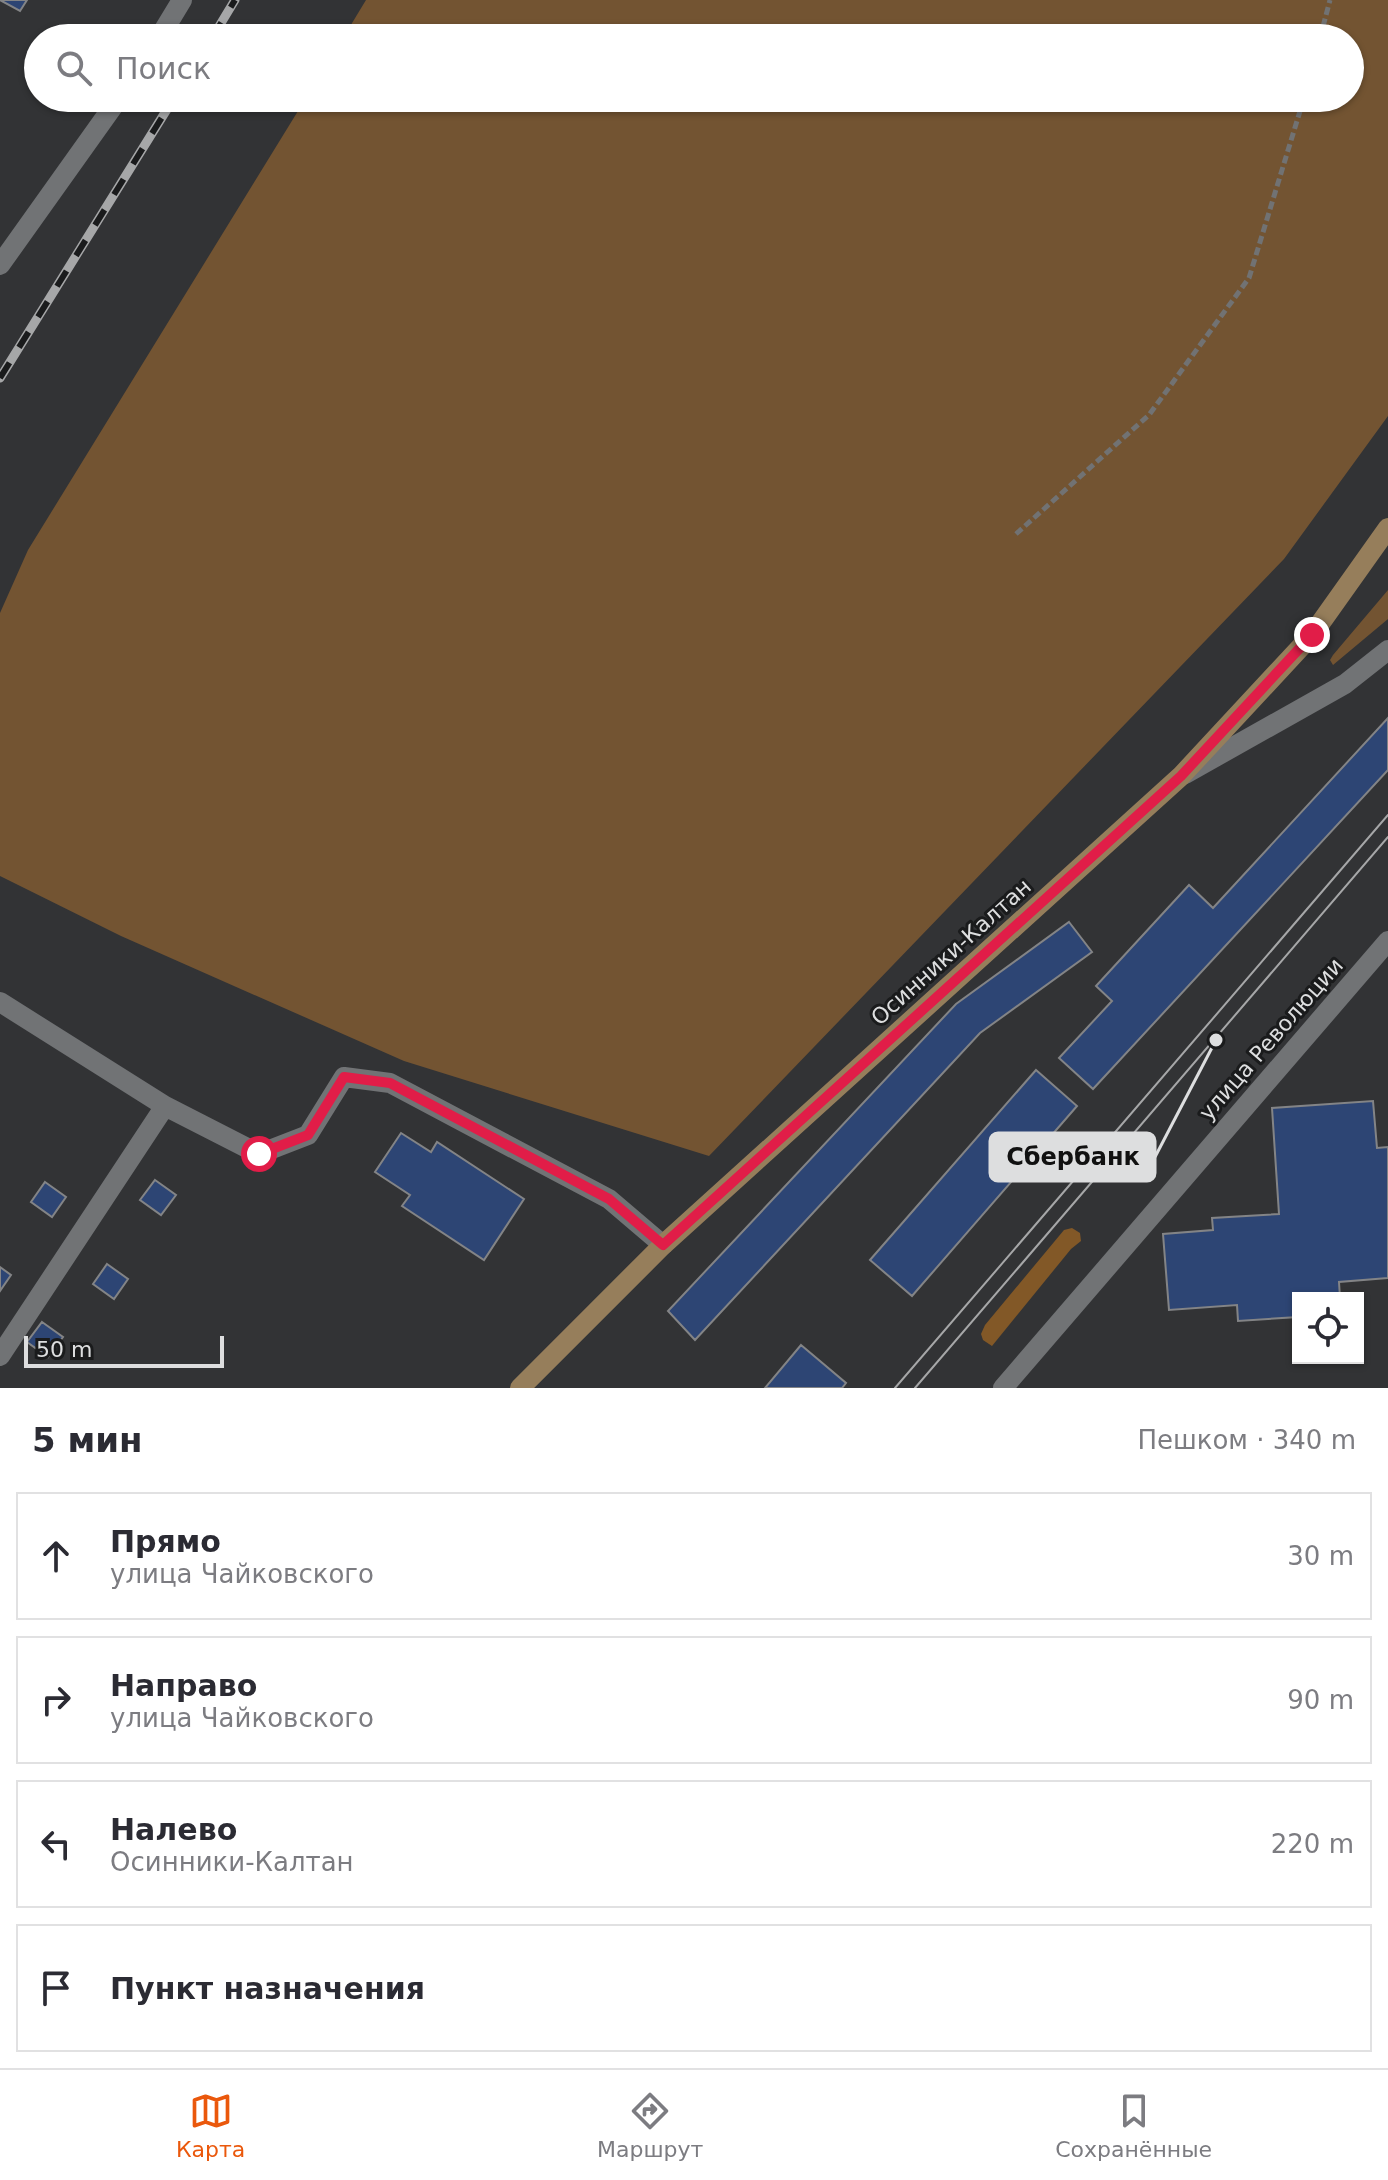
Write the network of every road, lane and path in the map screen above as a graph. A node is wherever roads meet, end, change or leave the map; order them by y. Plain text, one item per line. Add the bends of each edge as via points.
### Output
1 (182, 0) edge
2 (1330, 0) edge
3 (167, 24) edge
4 (1324, 24) edge
5 (109, 112) edge
6 (1300, 112) edge
7 (0, 265) edge
8 (1388, 528) edge
9 (1016, 534) dead end
10 (1388, 650) edge
11 (1181, 776) junction
12 (1388, 941) edge
13 (0, 1002) edge
14 (165, 1106) junction
15 (663, 1245) junction
16 (0, 1356) edge
17 (520, 1388) edge
18 (1003, 1388) edge

1 - 3 street
2 - 4 path
5 - 7 street
6 - 9 path via 1249,278 1149,415
8 - 11 main road, Осинники-Калтан via 1312,635
10 - 11 street via 1345,684
11 - 15 main road, Осинники-Калтан
12 - 18 street, улица Революции
13 - 14 street
14 - 15 street via 259,1154 308,1135 344,1077 390,1083 609,1199
14 - 16 street
15 - 17 main road, Осинники-Калтан

